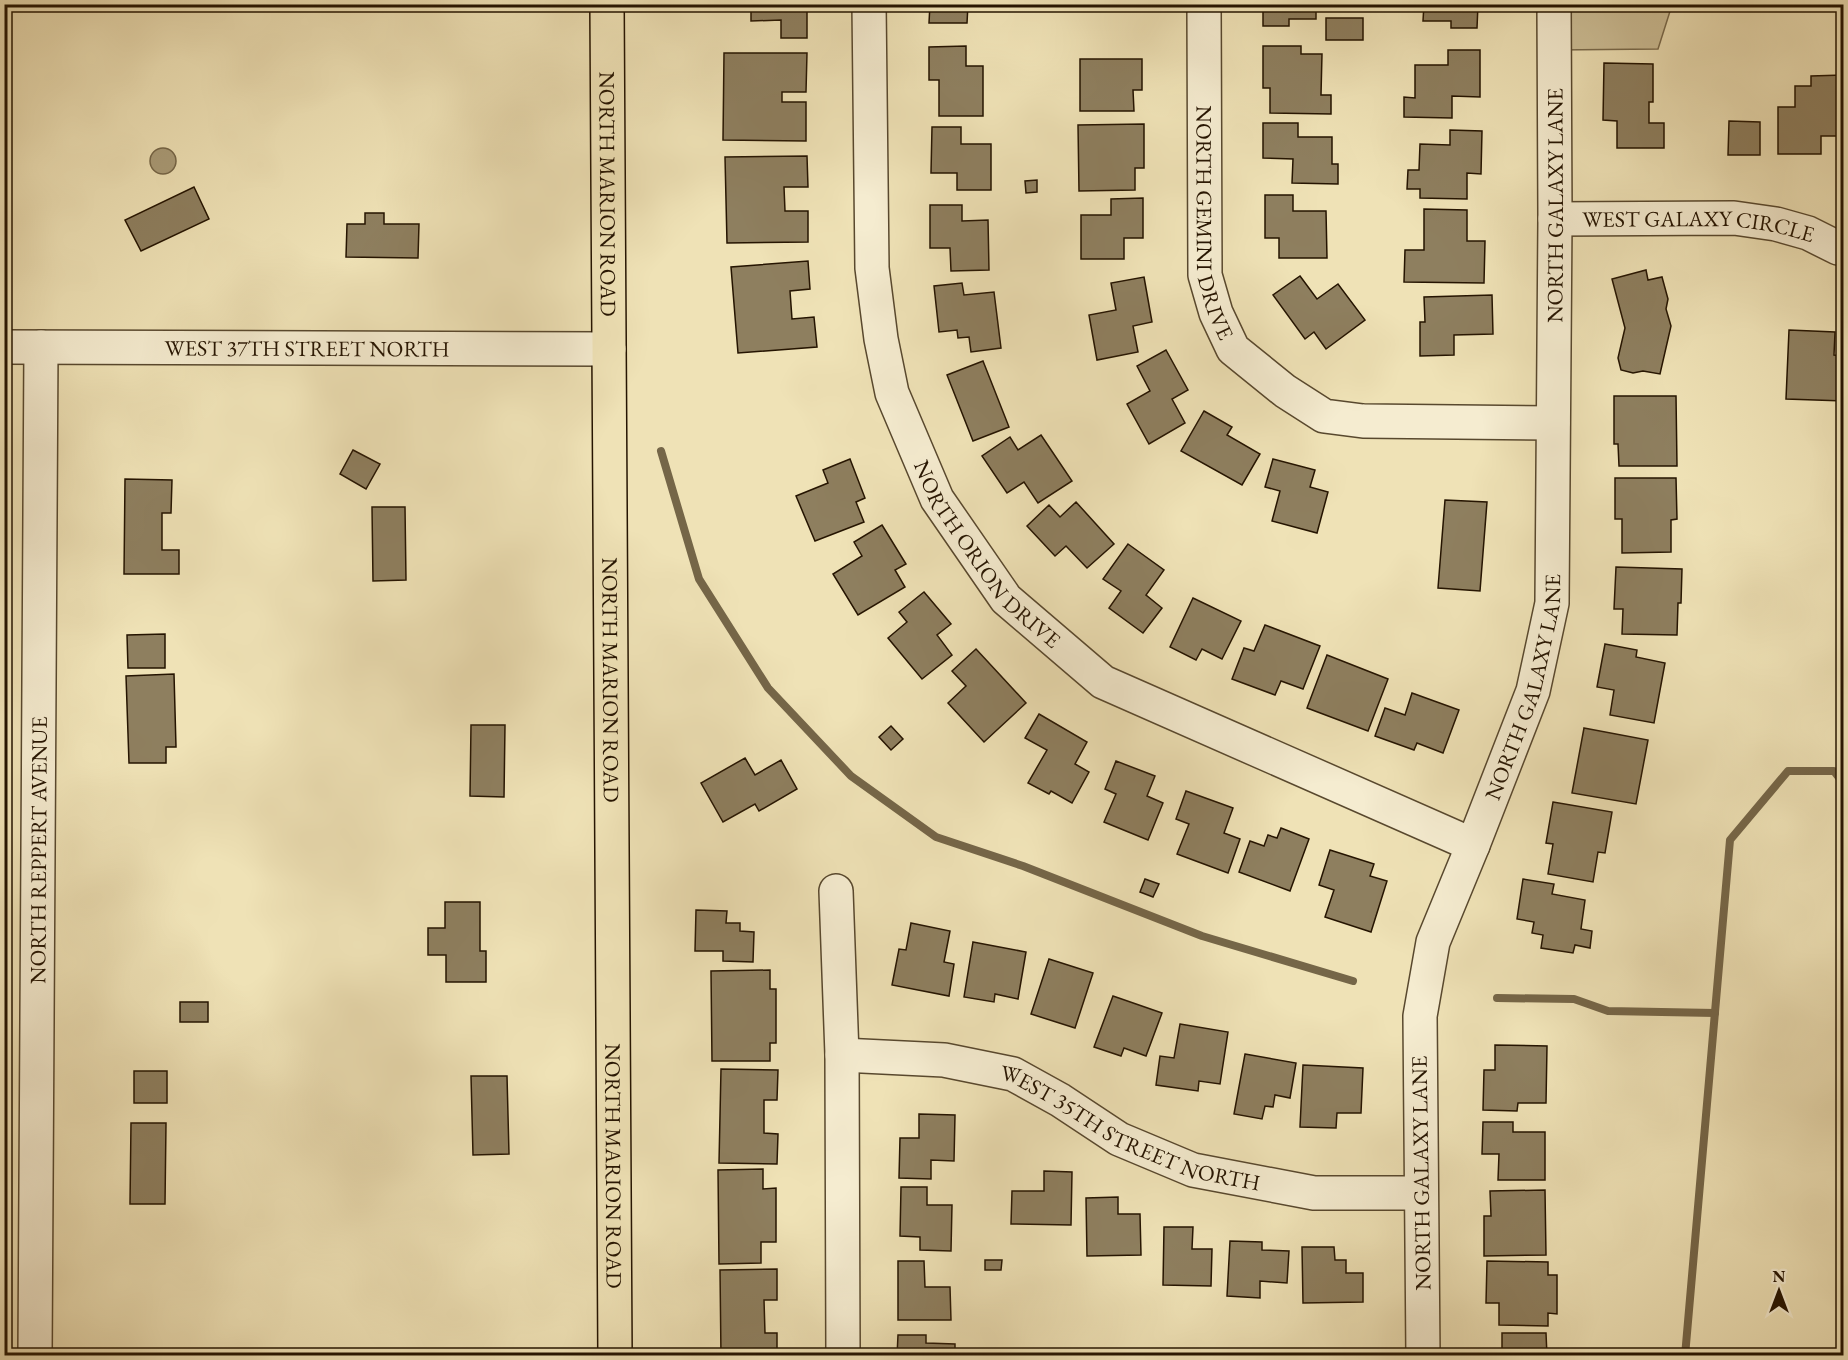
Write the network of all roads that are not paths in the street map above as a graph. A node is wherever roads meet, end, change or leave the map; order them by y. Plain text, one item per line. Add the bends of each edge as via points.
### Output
1 (607, 4) edge
2 (869, 4) edge
3 (1204, 4) edge
4 (1554, 4) edge
5 (1555, 219) junction
6 (1838, 248) dead end
7 (4, 347) edge
8 (41, 347) junction
9 (609, 350) junction
10 (1553, 423) junction
11 (1473, 845) junction
12 (836, 891) dead end
13 (842, 1054) junction
14 (1420, 1193) junction
15 (35, 1356) edge
16 (615, 1356) edge
17 (843, 1356) edge
18 (1424, 1356) edge

1 - 9 main road, NORTH MARION ROAD
2 - 11 street, NORTH ORION DRIVE via 872,268 892,393 937,499 1006,599 1103,682
3 - 10 street, NORTH GEMINI DRIVE via 1205,275 1216,313 1233,349 1324,416 1363,421
4 - 5 street, NORTH GALAXY LANE
5 - 6 street, WEST GALAXY CIRCLE via 1734,218 1808,233
5 - 10 street, NORTH GALAXY LANE
7 - 8 street, WEST 37TH STREET NORTH
8 - 9 street, WEST 37TH STREET NORTH
8 - 15 street, NORTH REPPERT AVENUE
9 - 16 main road, NORTH MARION ROAD
10 - 11 street, NORTH GALAXY LANE via 1552,603 1533,691
11 - 14 street, NORTH GALAXY LANE via 1432,942 1420,1016
12 - 13 street
13 - 14 street, WEST 35TH STREET NORTH via 944,1060 1013,1074 1119,1139 1193,1170 1314,1192
13 - 17 street
14 - 18 street, NORTH GALAXY LANE

